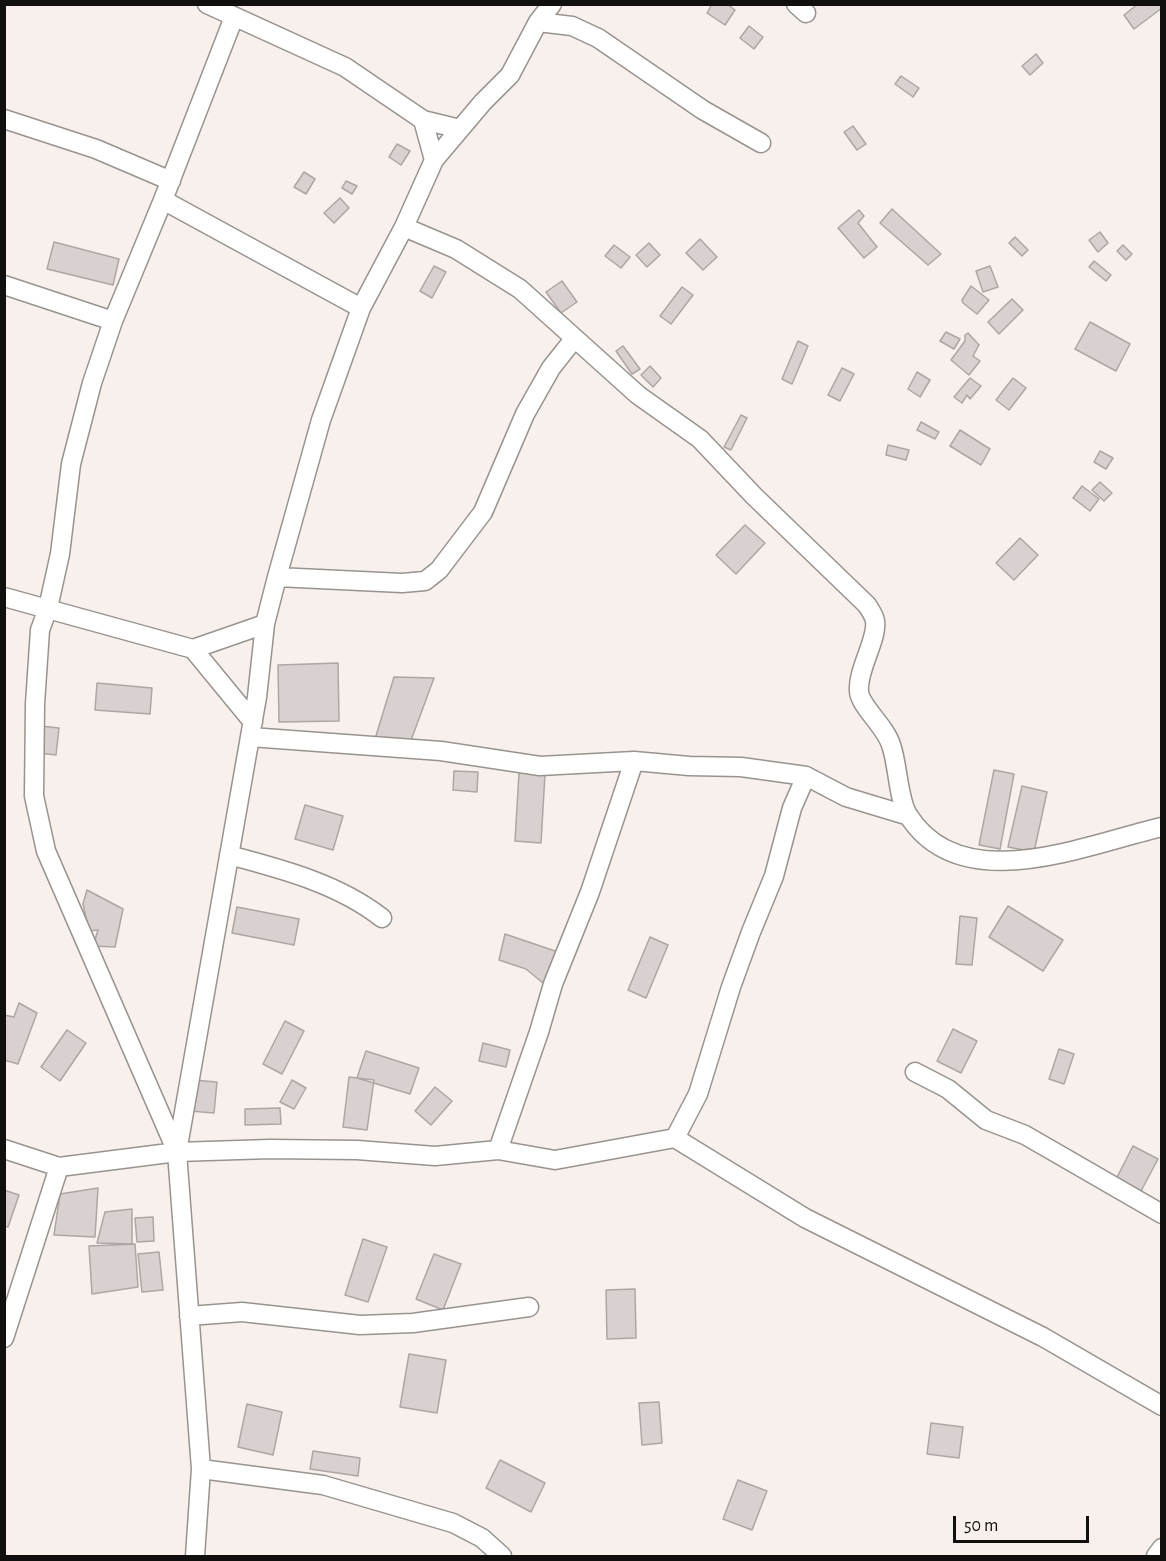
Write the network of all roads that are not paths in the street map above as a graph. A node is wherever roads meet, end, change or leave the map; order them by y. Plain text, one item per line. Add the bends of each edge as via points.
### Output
1 (207, 4) edge
2 (552, 4) edge
3 (234, 17) junction
4 (538, 21) junction
5 (4, 119) edge
6 (423, 120) junction
7 (460, 129) junction
8 (761, 143) dead end
9 (434, 160) junction
10 (171, 181) junction
11 (163, 200) junction
12 (404, 227) junction
13 (4, 285) edge
14 (361, 308) junction
15 (113, 321) junction
16 (573, 339) junction
17 (277, 578) junction
18 (4, 597) edge
19 (48, 608) junction
20 (265, 624) junction
21 (194, 649) junction
22 (251, 730) junction
23 (634, 761) junction
24 (806, 776) junction
25 (909, 816) junction
26 (1161, 827) edge
27 (229, 855) junction
28 (382, 918) dead end
29 (915, 1072) dead end
30 (675, 1138) junction
31 (4, 1149) edge
32 (498, 1150) junction
33 (177, 1152) junction
34 (59, 1167) junction
35 (1161, 1214) edge
36 (529, 1307) dead end
37 (189, 1316) junction
38 (4, 1338) edge
39 (1161, 1406) edge
40 (201, 1469) junction
41 (1161, 1548) edge
42 (195, 1557) edge
43 (502, 1557) edge
44 (1156, 1557) edge

1 - 3 street
2 - 4 street
3 - 6 street via 345,67
3 - 10 street
4 - 7 street via 510,75
4 - 8 street via 572,26 598,38 703,110
5 - 10 street via 96,149
6 - 7 street
6 - 9 street
7 - 9 street
9 - 12 street
10 - 11 street
11 - 14 street
11 - 15 street
12 - 14 street
12 - 16 street via 456,249 520,289
13 - 15 street
14 - 17 street via 321,420
15 - 19 street via 71,464 60,554
16 - 17 street via 525,414 483,512 439,570 425,581 402,583
16 - 25 street via 638,395 700,439 867,605 875,626 859,693 889,737
17 - 20 street
18 - 19 street
19 - 21 street
19 - 33 street via 40,630 34,784 46,851
20 - 21 street
20 - 22 street
21 - 22 street
22 - 23 street via 540,766
22 - 27 street
23 - 24 street via 741,767
23 - 32 street
24 - 25 street via 846,797
24 - 30 street via 792,808 774,876 731,987 698,1094
25 - 26 street via 924,834 944,848 984,861 1038,858
27 - 28 street via 291,872 363,903
27 - 33 street
29 - 35 street via 948,1089 986,1120 1025,1135
30 - 32 street via 555,1160
30 - 39 street via 805,1218 1043,1337
31 - 34 street
32 - 33 street via 435,1156 357,1150
33 - 34 street
33 - 37 street
34 - 38 street
36 - 37 street via 413,1323 360,1325 242,1312
37 - 40 street
40 - 42 street
40 - 43 street via 323,1485 453,1523 482,1538
41 - 44 street

